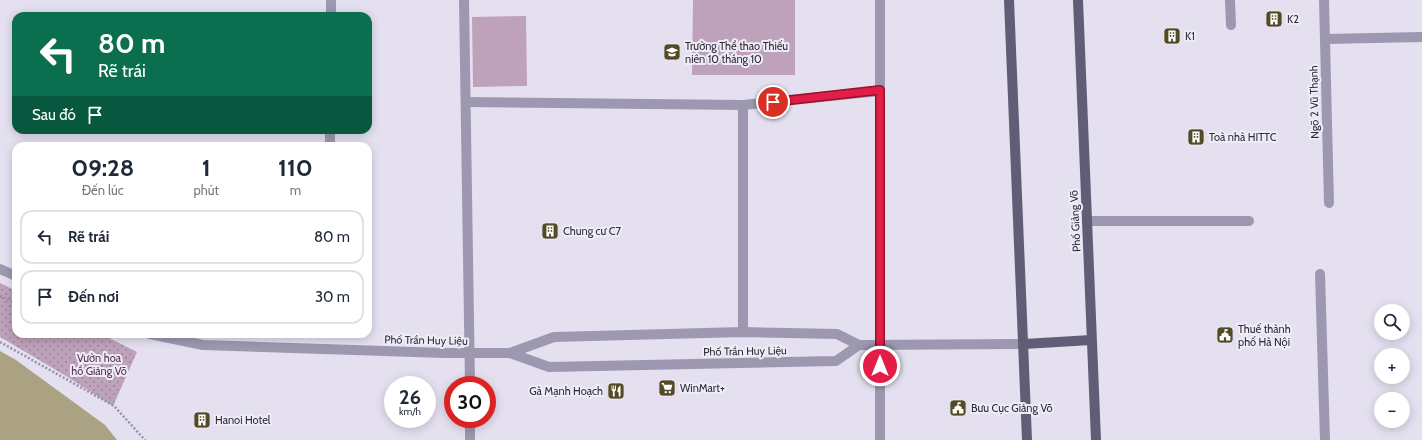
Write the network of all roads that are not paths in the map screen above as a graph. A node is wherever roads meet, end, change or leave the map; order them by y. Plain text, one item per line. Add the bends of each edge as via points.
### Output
1 (331, 0) edge
2 (464, 0) edge
3 (880, 0) edge
4 (1009, 0) edge
5 (1078, 0) edge
6 (1230, 0) edge
7 (1324, 0) edge
8 (331, 12) edge
9 (1231, 25) dead end
10 (1422, 37) edge
11 (1325, 39) junction
12 (880, 90) junction
13 (466, 102) junction
14 (743, 105) junction
15 (1329, 203) dead end
16 (1249, 220) dead end
17 (1087, 221) junction
18 (0, 269) edge
19 (12, 274) edge
20 (1320, 274) dead end
21 (743, 332) junction
22 (169, 338) edge
23 (1091, 340) junction
24 (1024, 344) junction
25 (859, 345) junction
26 (880, 345) junction
27 (470, 353) junction
28 (510, 353) junction
29 (470, 376) edge
30 (470, 428) edge
31 (470, 440) edge
32 (880, 440) edge
33 (1027, 440) edge
34 (1096, 440) edge
35 (1325, 440) edge

1 - 8 street
2 - 13 street
3 - 12 street
4 - 24 main road
5 - 17 main road, Phố Giảng Võ
6 - 9 street
7 - 11 street, Ngõ 2 Vũ Thạnh
10 - 11 street
11 - 15 street, Ngõ 2 Vũ Thạnh
12 - 14 street
12 - 26 street
13 - 14 street
13 - 27 street
14 - 21 street
16 - 17 street
17 - 23 main road, Phố Giảng Võ
18 - 19 street
20 - 35 street
21 - 25 street, Phố Trần Huy Liệu via 837,334
21 - 28 street, Phố Trần Huy Liệu via 554,337
22 - 27 street, Phố Trần Huy Liệu via 203,345
23 - 24 main road
23 - 34 main road, Phố Giảng Võ
24 - 26 street, Phố Trần Huy Liệu
24 - 33 main road
25 - 26 street, Phố Trần Huy Liệu
25 - 28 street, Phố Trần Huy Liệu via 836,361 549,367
26 - 32 street
27 - 28 street, Phố Trần Huy Liệu
27 - 29 street
30 - 31 street

